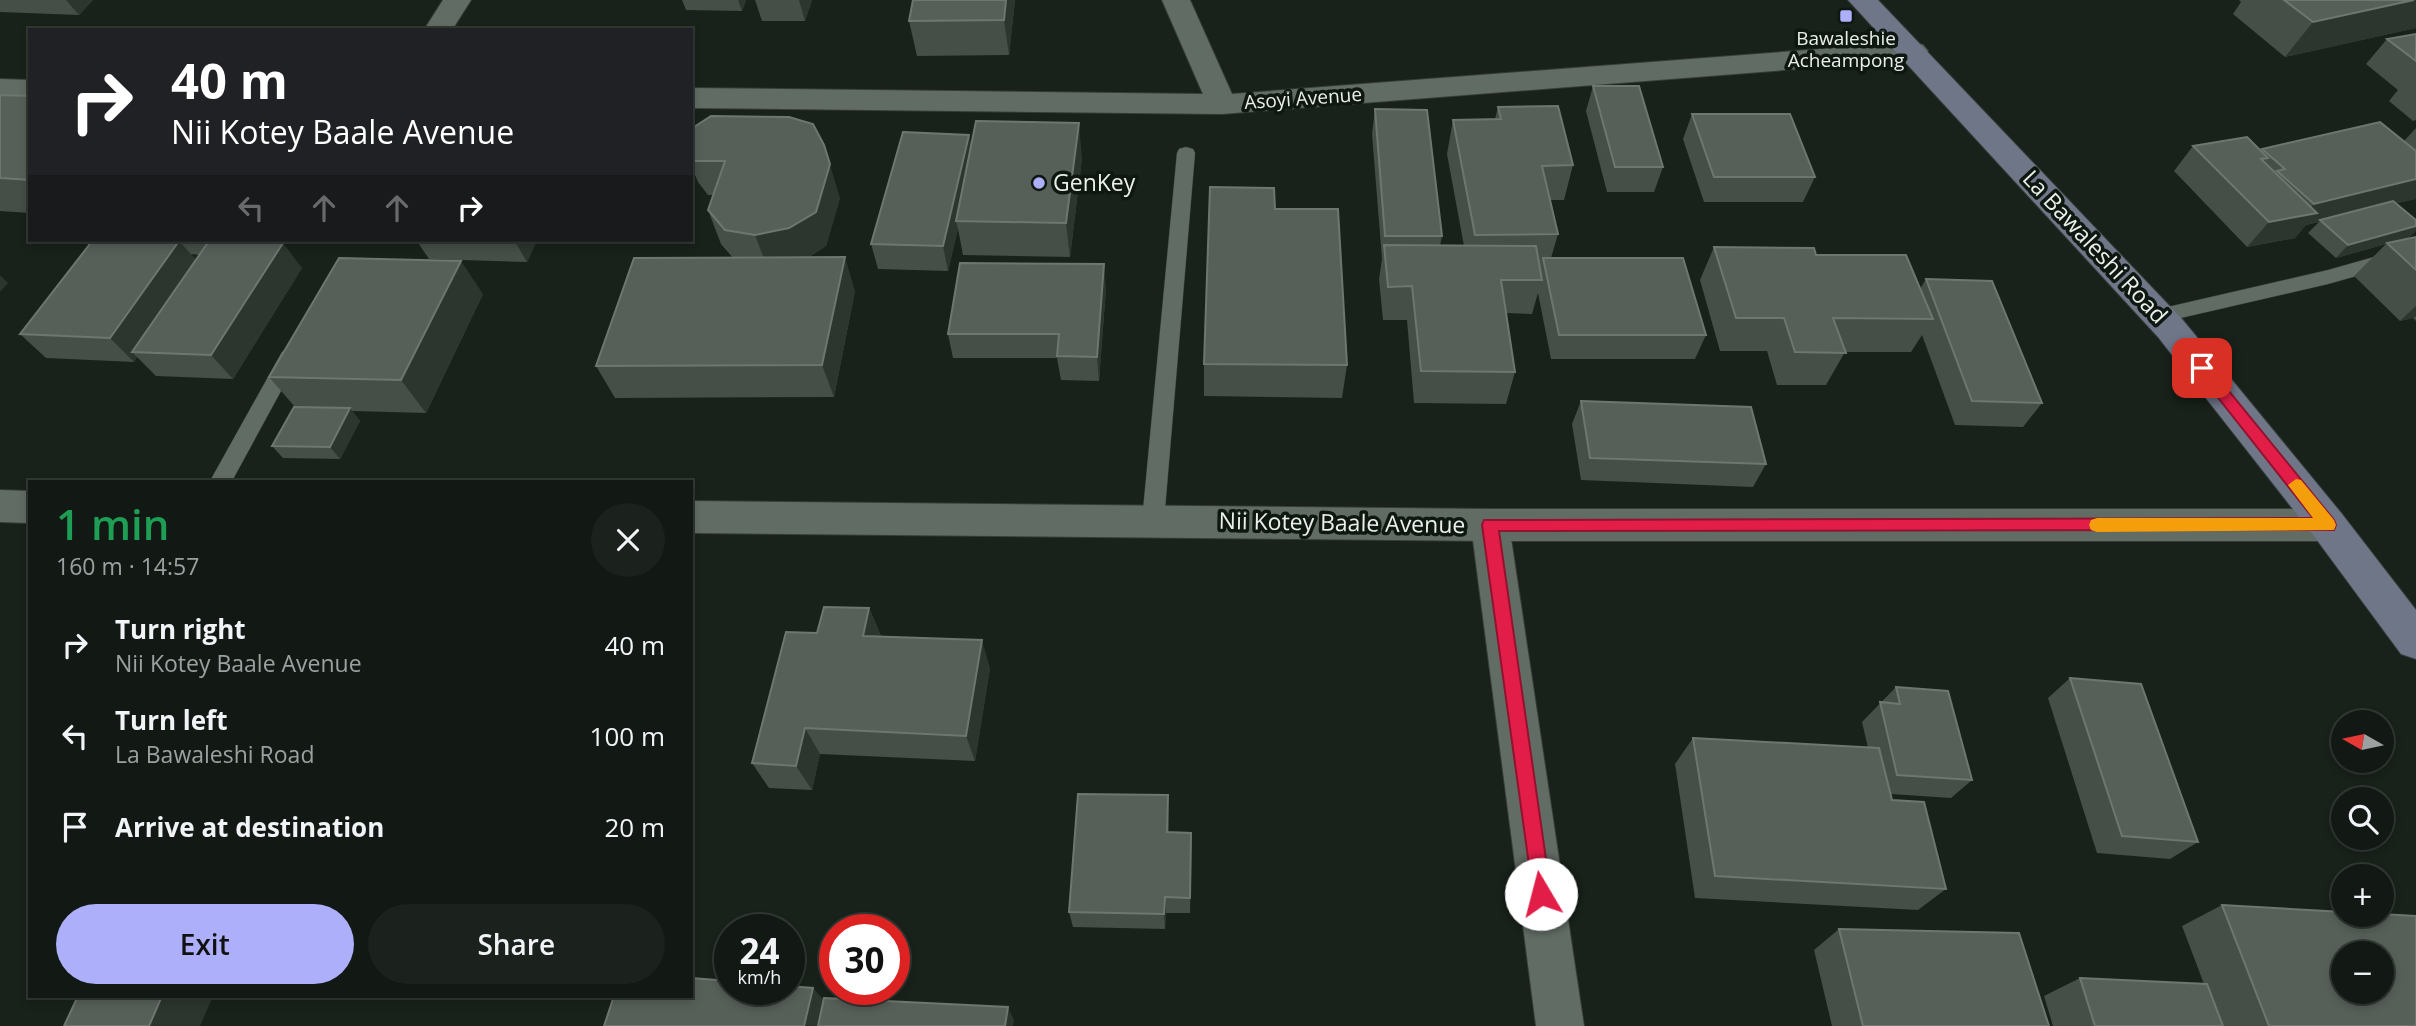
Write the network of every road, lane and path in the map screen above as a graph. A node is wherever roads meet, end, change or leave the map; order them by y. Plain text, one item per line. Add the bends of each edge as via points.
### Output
1 (457, 0) edge
2 (1176, 0) edge
3 (1863, 0) edge
4 (439, 28) edge
5 (1913, 51) junction
6 (0, 88) edge
7 (28, 89) edge
8 (693, 98) edge
9 (1222, 104) junction
10 (1186, 153) dead end
11 (2412, 253) edge
12 (2159, 316) junction
13 (299, 340) edge
14 (222, 480) edge
15 (0, 506) edge
16 (28, 507) edge
17 (693, 517) edge
18 (1153, 521) junction
19 (1490, 525) junction
20 (2328, 525) junction
21 (2416, 641) edge
22 (1559, 1026) edge

1 - 4 street
2 - 9 street
3 - 5 main road, La Bawaleshi Road
5 - 9 street, Asoyi Avenue
5 - 12 main road, La Bawaleshi Road
6 - 7 street
8 - 9 street, Asoyi Avenue
10 - 18 lane
11 - 12 lane
12 - 20 main road, La Bawaleshi Road
13 - 14 lane
15 - 16 street
17 - 18 street, Nii Kotey Baale Avenue
18 - 19 street, Nii Kotey Baale Avenue
19 - 20 street, Nii Kotey Baale Avenue
19 - 22 street
20 - 21 main road, La Bawaleshi Road

